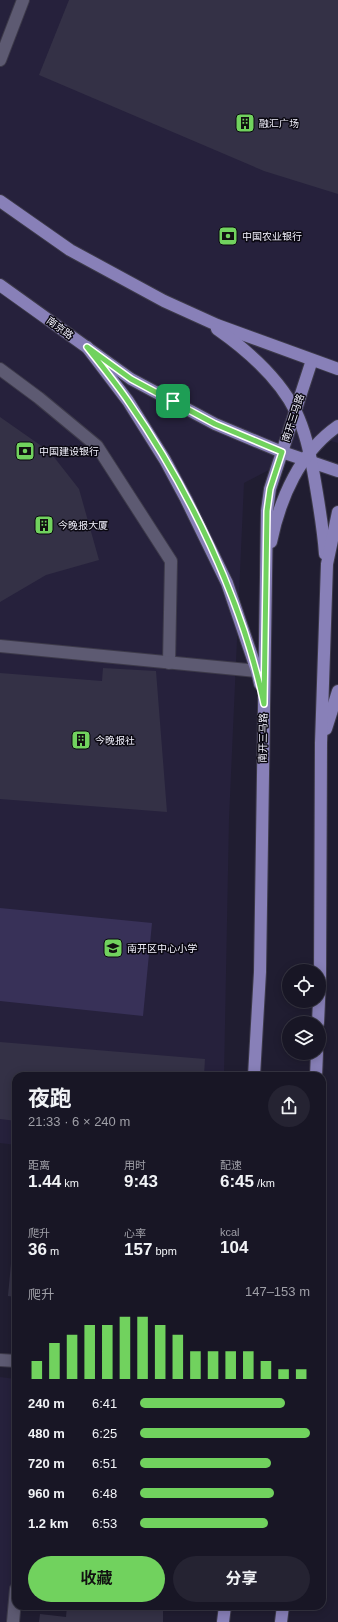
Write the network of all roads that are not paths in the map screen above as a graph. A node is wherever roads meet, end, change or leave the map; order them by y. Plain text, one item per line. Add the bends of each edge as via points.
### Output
1 (23, 0) edge
2 (0, 60) edge
3 (0, 201) edge
4 (0, 285) edge
5 (199, 317) junction
6 (87, 347) junction
7 (312, 360) junction
8 (0, 369) edge
9 (338, 369) edge
10 (295, 411) junction
11 (338, 426) edge
12 (282, 452) junction
13 (308, 458) junction
14 (338, 471) edge
15 (338, 512) edge
16 (266, 570) junction
17 (327, 578) junction
18 (0, 646) edge
19 (169, 663) junction
20 (257, 671) junction
21 (338, 691) edge
22 (264, 704) junction
23 (321, 744) junction
24 (318, 1016) edge
25 (317, 1060) edge
26 (254, 1072) edge
27 (316, 1072) edge
28 (0, 1360) edge
29 (12, 1361) edge
30 (14, 1610) edge
31 (224, 1610) edge
32 (282, 1610) edge
33 (13, 1622) edge
34 (223, 1622) edge
35 (281, 1622) edge

1 - 2 street
3 - 5 main road via 70,250 164,302
4 - 6 main road, 南京路
5 - 7 main road
5 - 10 main road via 230,338 251,357 284,394
6 - 12 main road, 南京路 via 138,383 215,424
6 - 20 main road via 128,401 186,499 227,583
7 - 9 main road
7 - 10 main road, 南开三马路
8 - 19 street via 40,398 97,446 170,561
10 - 12 main road, 南开三马路
10 - 13 main road via 304,432
11 - 13 main road via 318,442
12 - 13 main road, 南京路
12 - 16 main road, 南开三马路 via 270,489 267,511
13 - 14 main road, 南京路
13 - 16 main road via 291,482 280,509
13 - 17 main road via 319,505
15 - 17 main road via 327,564
16 - 22 main road, 南开三马路
17 - 23 main road
18 - 19 street
19 - 20 street
20 - 22 main road
21 - 23 main road
22 - 26 main road, 南开三马路 via 260,972
23 - 24 main road
25 - 27 main road
28 - 29 street
30 - 33 street
31 - 34 main road
32 - 35 main road

